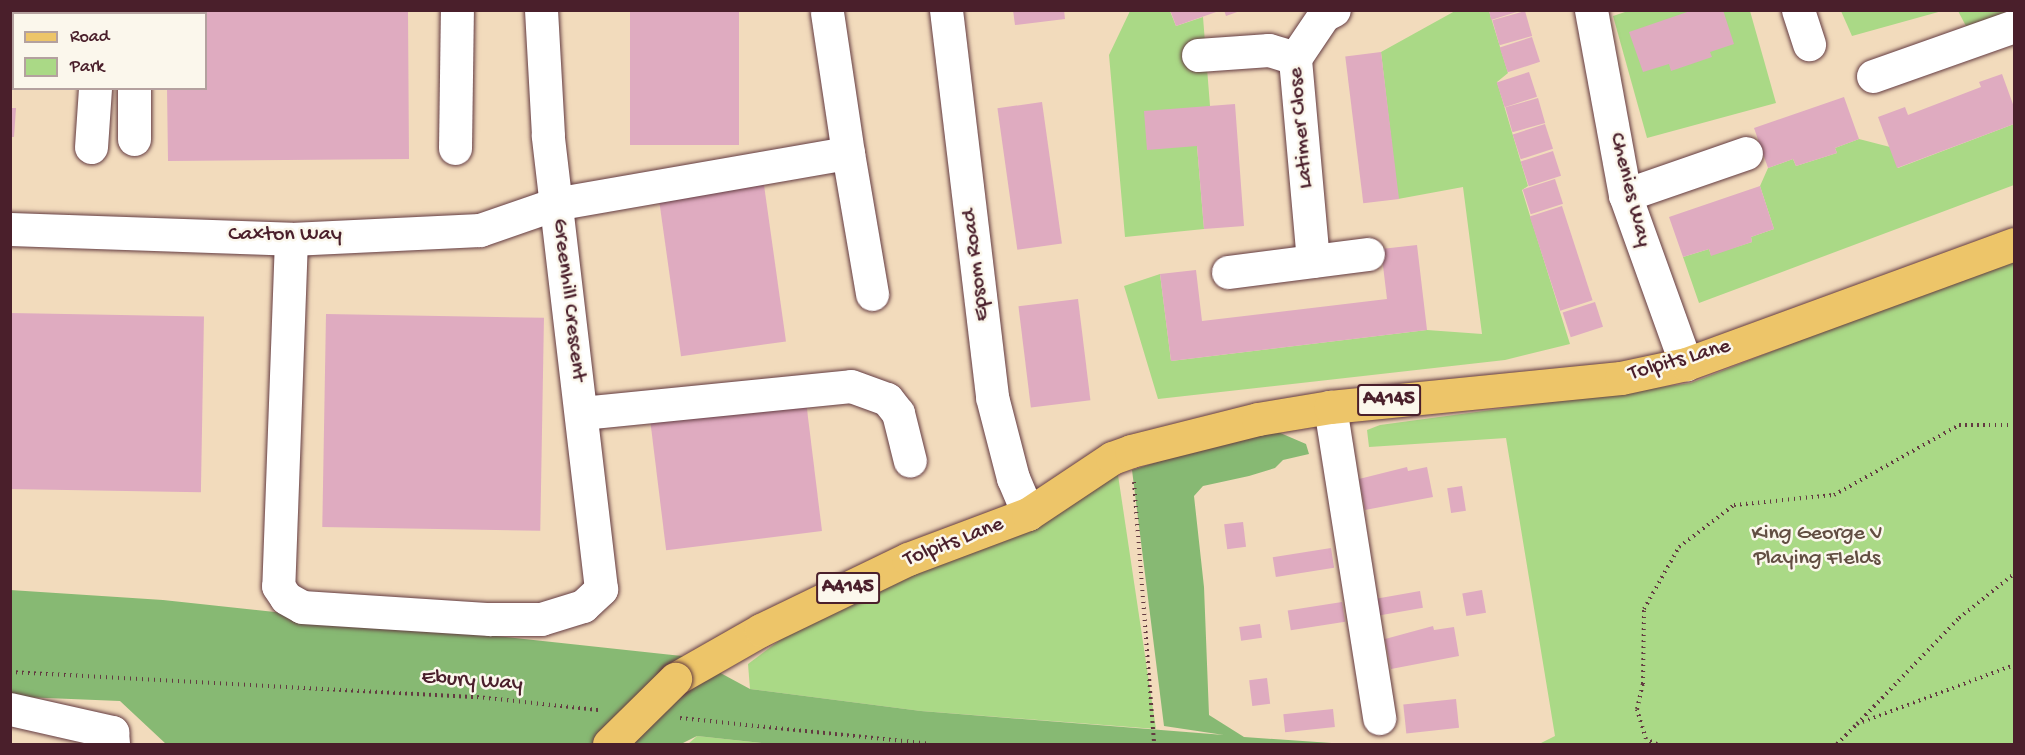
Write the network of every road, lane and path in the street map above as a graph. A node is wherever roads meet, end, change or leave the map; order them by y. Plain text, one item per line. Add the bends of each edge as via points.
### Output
1 (457, 10) edge
2 (540, 10) edge
3 (946, 10) edge
4 (1798, 10) edge
5 (1327, 12) edge
6 (827, 13) dead end
7 (1600, 13) edge
8 (2014, 26) edge
9 (1809, 44) dead end
10 (1198, 56) dead end
11 (1295, 58) junction
12 (1873, 76) dead end
13 (95, 90) edge
14 (134, 90) edge
15 (134, 139) dead end
16 (91, 147) dead end
17 (455, 148) dead end
18 (848, 153) junction
19 (1746, 153) dead end
20 (1625, 195) junction
21 (555, 204) junction
22 (10, 229) edge
23 (291, 239) junction
24 (2014, 244) edge
25 (1368, 254) dead end
26 (1313, 261) junction
27 (1228, 272) dead end
28 (872, 294) dead end
29 (1686, 364) junction
30 (1330, 407) junction
31 (582, 413) junction
32 (2014, 425) edge
33 (910, 461) dead end
34 (1134, 471) dead end
35 (1028, 514) junction
36 (2014, 574) edge
37 (2014, 665) edge
38 (10, 672) edge
39 (10, 709) edge
40 (604, 711) dead end
41 (674, 718) dead end
42 (1379, 718) dead end
43 (1857, 724) junction
44 (113, 744) edge
45 (609, 744) edge
46 (930, 744) edge
47 (1154, 744) edge
48 (1657, 744) edge
49 (1838, 744) edge

1 - 17 street
2 - 21 street, Greenhill Crescent
3 - 35 street, Epsom Road via 992,398 1013,478
4 - 9 street
5 - 11 street, Latimer Close
6 - 18 street
7 - 20 street, Chenies Way
8 - 12 street
10 - 11 street via 1269,50
11 - 26 street, Latimer Close
13 - 16 street
14 - 15 street
18 - 21 street, Caxton Way
18 - 28 street
19 - 20 street
20 - 29 street, Chenies Way
21 - 23 street, Caxton Way via 480,230
21 - 31 street, Greenhill Crescent
22 - 23 street, Caxton Way
23 - 31 street, Greenhill Crescent via 278,586 286,598 302,607 541,619 583,606 601,589
24 - 29 main road, Tolpits Lane / A4145
25 - 26 street
26 - 27 street
29 - 30 main road, Tolpits Lane / A4145 via 1621,378
30 - 35 main road, Tolpits Lane / A4145 via 1258,419 1112,458
30 - 42 street
31 - 33 street via 851,386 888,399 898,413
32 - 48 path via 1959,425 1834,495 1734,505 1679,547 1644,609 1643,684 1637,709 1646,740
34 - 47 path
35 - 45 main road, Tolpits Lane / A4145, bridge via 908,559 761,630 675,679
36 - 43 path via 1959,618
37 - 43 path
38 - 40 path, Ebury Way via 477,697
39 - 44 street via 112,732
41 - 46 path
43 - 49 path

